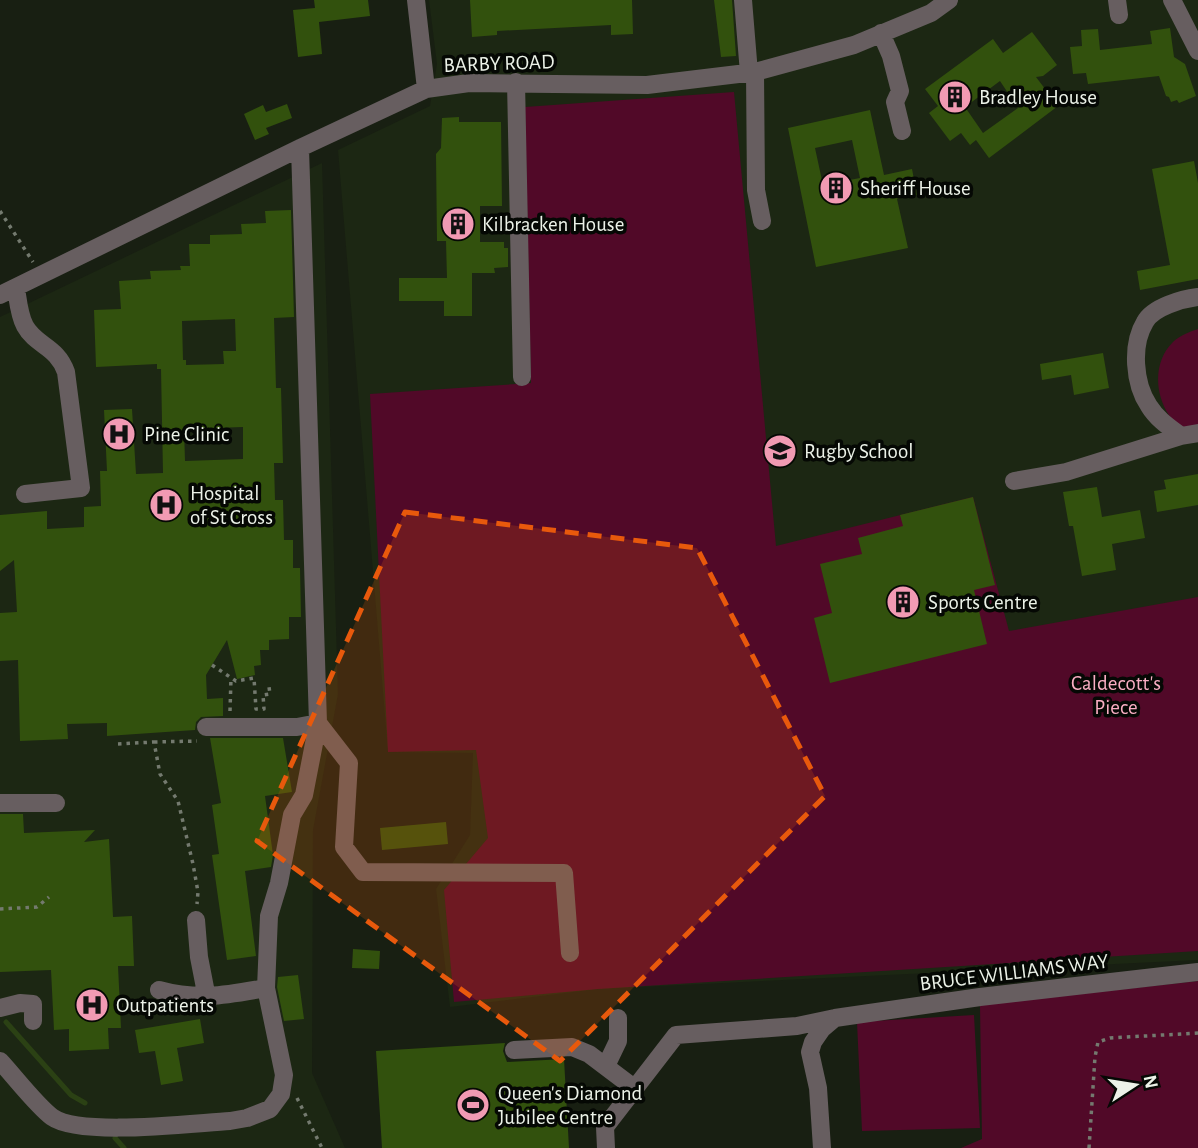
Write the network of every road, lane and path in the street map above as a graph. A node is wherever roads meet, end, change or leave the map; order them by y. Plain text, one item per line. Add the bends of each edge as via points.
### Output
1 (416, 0) edge
2 (743, 0) edge
3 (949, 0) edge
4 (1179, 2) edge
5 (881, 33) junction
6 (1198, 51) edge
7 (752, 73) junction
8 (516, 82) junction
9 (426, 89) junction
10 (901, 131) dead end
11 (300, 148) junction
12 (0, 211) edge
13 (762, 221) dead end
14 (41, 274) junction
15 (8, 291) edge
16 (1198, 297) edge
17 (522, 377) dead end
18 (1189, 434) edge
19 (1014, 481) dead end
20 (26, 494) dead end
21 (212, 665) dead end
22 (231, 678) junction
23 (272, 687) dead end
24 (317, 723) junction
25 (206, 727) joint
26 (230, 728) junction
27 (154, 742) junction
28 (118, 744) dead end
29 (0, 803) edge
30 (56, 803) dead end
31 (49, 897) dead end
32 (0, 909) edge
33 (196, 920) joint
34 (570, 953) dead end
35 (1198, 972) edge
36 (266, 988) junction
37 (159, 990) dead end
38 (207, 998) junction
39 (0, 1008) edge
40 (618, 1018) dead end
41 (835, 1018) junction
42 (33, 1021) dead end
43 (1198, 1033) edge
44 (514, 1050) dead end
45 (0, 1061) edge
46 (606, 1066) junction
47 (284, 1075) junction
48 (635, 1087) junction
49 (323, 1148) edge
50 (606, 1148) edge
51 (822, 1148) edge
52 (1089, 1148) edge

1 - 9 street
2 - 7 street
3 - 5 street, BARBY ROAD via 931,13
4 - 6 street
5 - 7 street, BARBY ROAD
5 - 10 street via 900,91 895,102
7 - 8 street, BARBY ROAD via 647,85
7 - 13 street via 756,190
8 - 9 street, BARBY ROAD
8 - 17 street
9 - 11 street, BARBY ROAD
11 - 14 street, BARBY ROAD
11 - 24 street
12 - 14 path
14 - 15 street, BARBY ROAD
15 - 20 street via 31,334 62,360 80,488
16 - 18 street via 1175,300 1146,319 1136,346 1147,404 1162,422
18 - 19 street via 1066,472
21 - 22 path
22 - 23 path via 254,678 256,709 264,709 263,695 270,694
22 - 26 path
24 - 26 street
24 - 34 street via 349,763 344,847 363,872 564,873
24 - 36 street via 304,795 292,814 269,916
25 - 26 street
25 - 27 path via 206,741
27 - 28 path
27 - 33 path via 160,775 178,801 193,864
29 - 30 street
31 - 32 path via 37,907
33 - 38 street
35 - 41 street, BRUCE WILLIAMS WAY
36 - 38 street
36 - 47 street
37 - 38 street
39 - 42 street via 33,1004
40 - 46 street via 618,1041
41 - 48 street, BRUCE WILLIAMS WAY via 797,1026 676,1034
41 - 51 street via 822,1029 810,1052
43 - 52 path via 1098,1042
44 - 46 street via 572,1047
45 - 47 street via 53,1118 102,1127 247,1118 270,1109 282,1094
46 - 48 street
47 - 49 path
48 - 50 street, BRUCE WILLIAMS WAY via 605,1127

